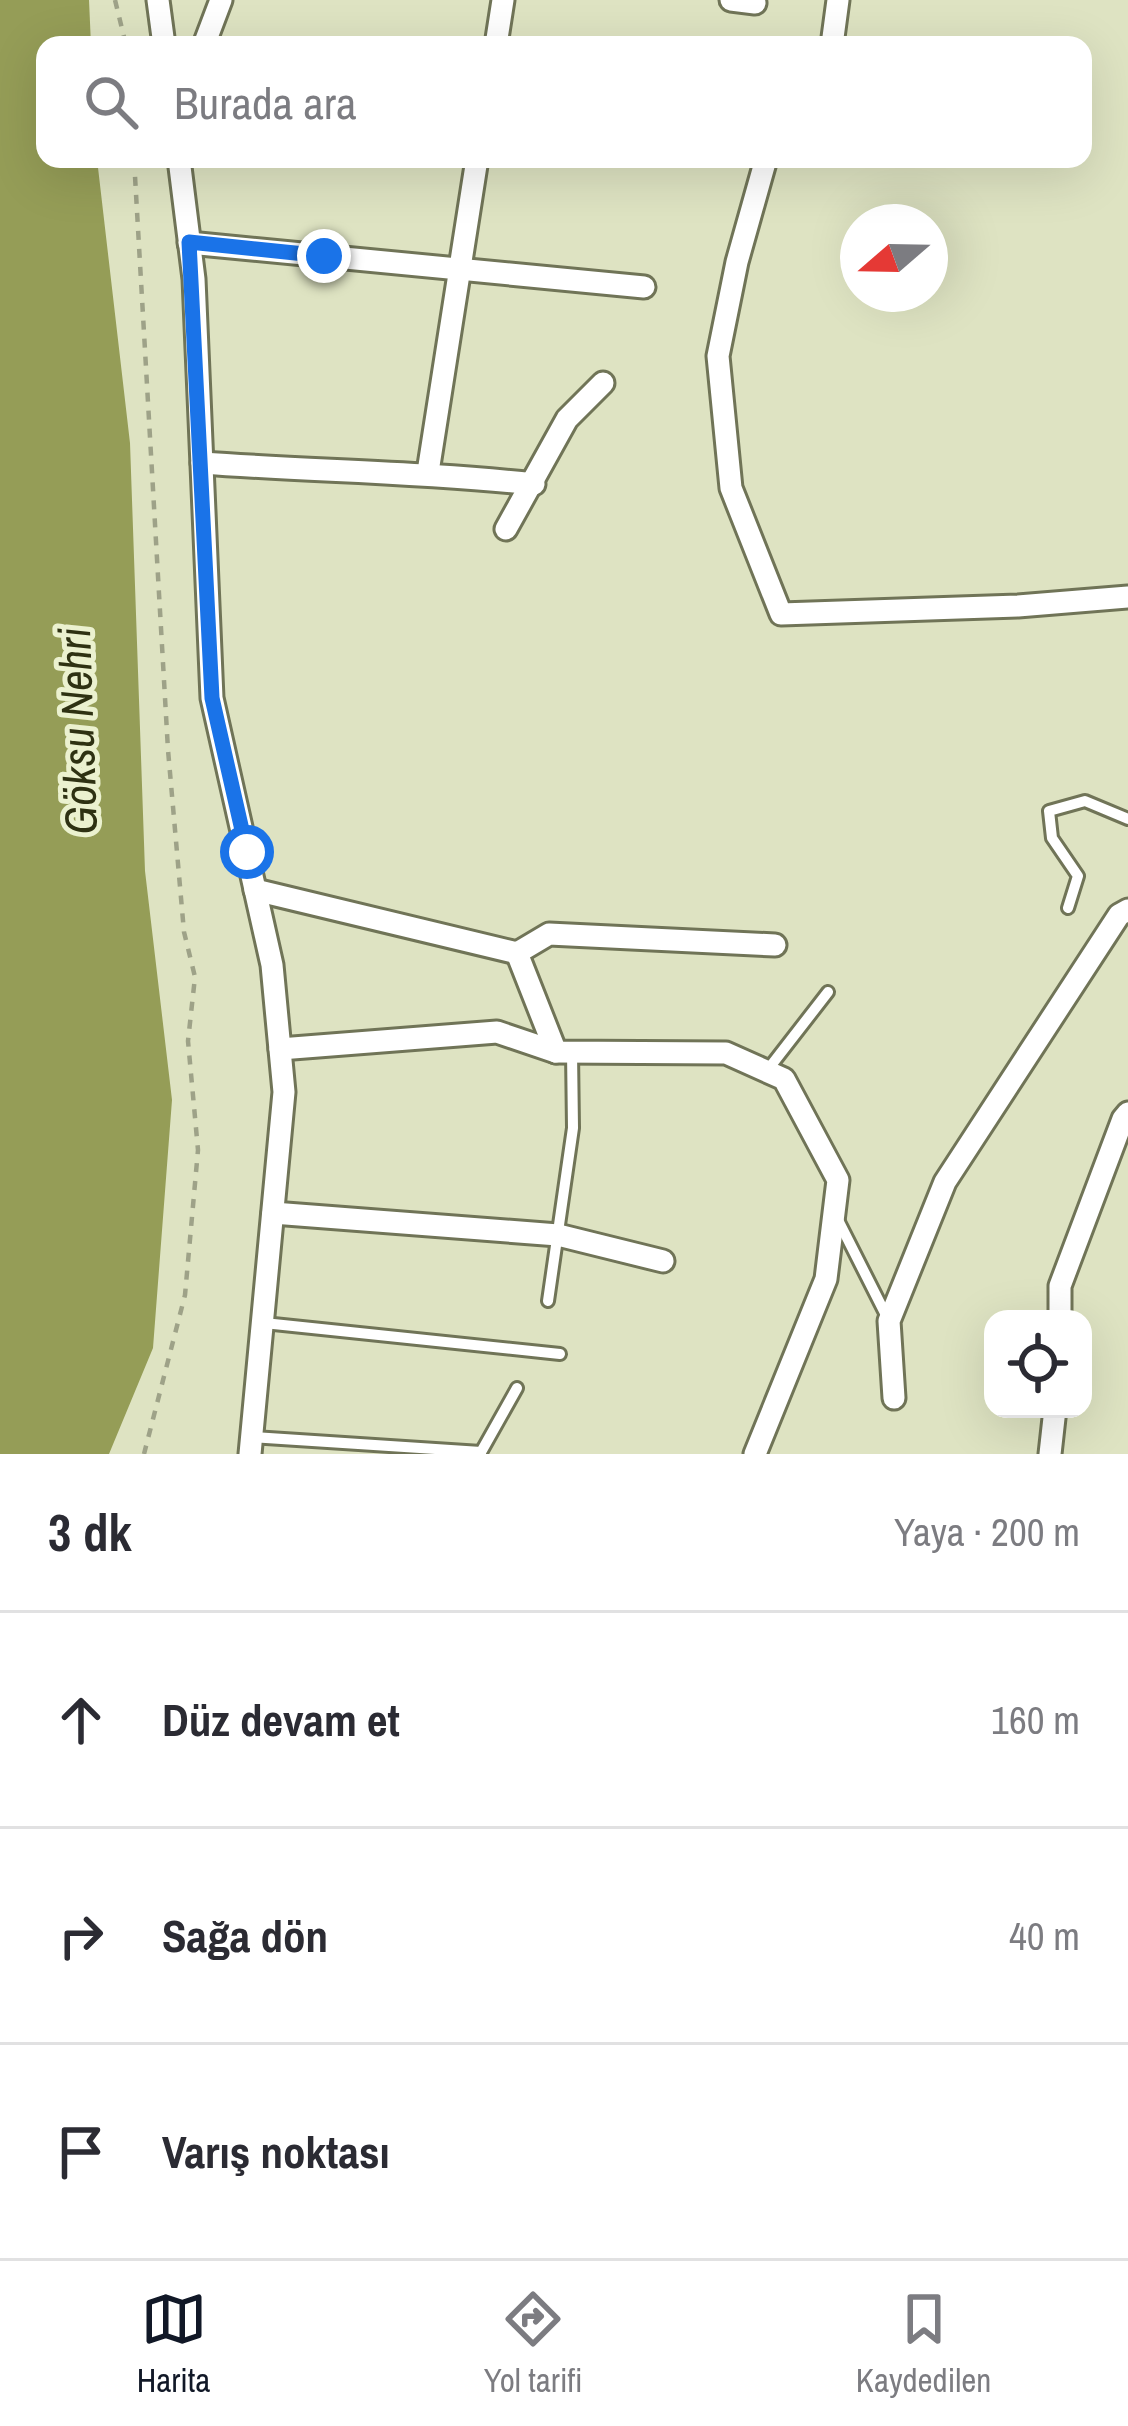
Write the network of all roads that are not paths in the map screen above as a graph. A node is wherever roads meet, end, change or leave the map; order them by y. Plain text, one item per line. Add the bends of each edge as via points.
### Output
1 (158, 0) edge
2 (221, 0) edge
3 (503, 0) edge
4 (731, 0) edge
5 (838, 0) edge
6 (755, 3) dead end
7 (163, 36) edge
8 (207, 36) edge
9 (497, 36) edge
10 (833, 36) edge
11 (179, 168) edge
12 (476, 168) edge
13 (763, 168) edge
14 (189, 242) junction
15 (459, 269) junction
16 (644, 287) dead end
17 (603, 383) dead end
18 (202, 463) junction
19 (428, 472) junction
20 (534, 484) junction
21 (506, 529) dead end
22 (1128, 597) edge
23 (1128, 819) edge
24 (255, 890) junction
25 (1068, 908) dead end
26 (1128, 910) edge
27 (775, 945) dead end
28 (517, 953) junction
29 (828, 992) dead end
30 (280, 1049) junction
31 (564, 1052) junction
32 (766, 1072) junction
33 (1128, 1113) edge
34 (834, 1212) junction
35 (273, 1213) junction
36 (557, 1235) junction
37 (663, 1261) dead end
38 (548, 1301) dead end
39 (1060, 1310) edge
40 (889, 1321) junction
41 (264, 1323) junction
42 (560, 1354) dead end
43 (517, 1388) dead end
44 (894, 1398) dead end
45 (1054, 1418) edge
46 (251, 1445) edge
47 (480, 1453) edge
48 (755, 1454) edge
49 (1050, 1454) edge

1 - 7 street
2 - 8 street
3 - 9 street
4 - 6 street
5 - 10 street
11 - 14 street
12 - 15 street
13 - 22 street via 718,356 731,488 781,614
14 - 15 street
14 - 18 street
15 - 16 street
15 - 19 street
17 - 20 street via 567,419
18 - 19 street
18 - 24 street via 212,698
19 - 20 street
20 - 21 street
23 - 25 lane via 1085,801 1049,811 1052,838 1078,876
24 - 28 street
24 - 30 street
26 - 40 street via 945,1182
27 - 28 street via 549,934
28 - 31 street
29 - 32 lane
30 - 31 street via 497,1032
30 - 35 street
31 - 32 street via 726,1054
31 - 36 lane via 573,1128
32 - 34 street via 784,1079 838,1180
33 - 39 street via 1060,1286
34 - 40 lane
34 - 48 street via 826,1279
35 - 36 street
35 - 41 street
36 - 37 street
36 - 38 lane
40 - 44 street
41 - 42 lane
41 - 46 street
43 - 47 lane
45 - 49 street
46 - 47 lane

